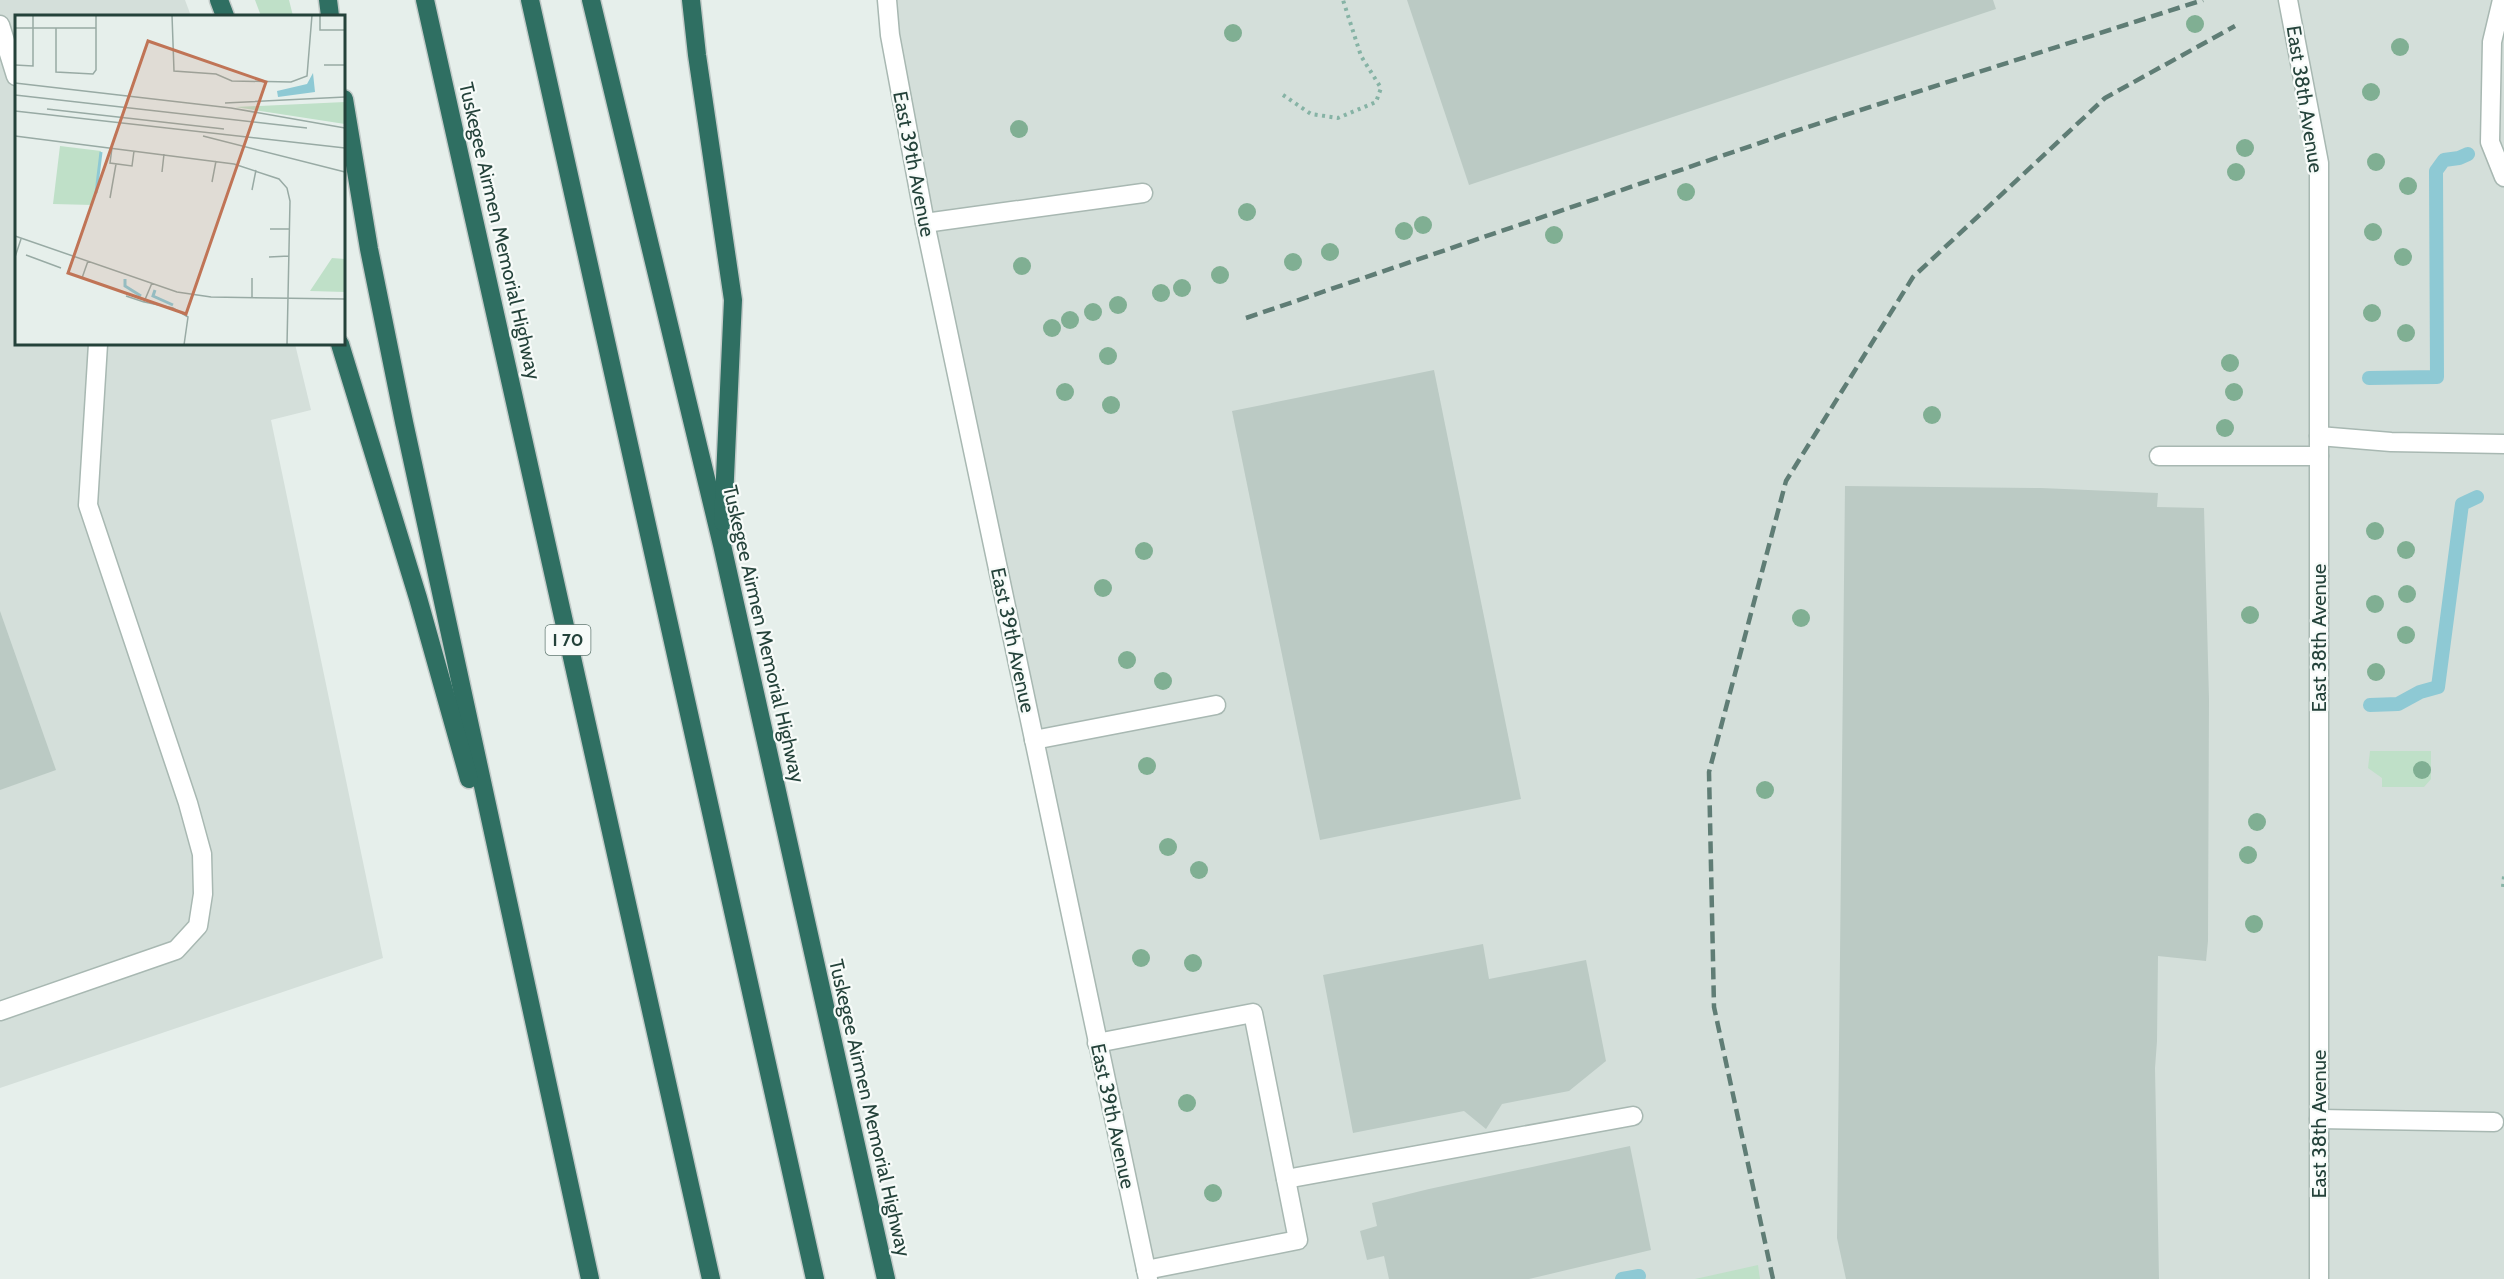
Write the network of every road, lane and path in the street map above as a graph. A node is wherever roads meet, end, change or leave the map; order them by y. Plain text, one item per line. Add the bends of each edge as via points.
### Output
1 (219, 0) edge
2 (328, 0) edge
3 (425, 0) edge
4 (530, 0) edge
5 (591, 0) edge
6 (691, 0) edge
7 (887, 0) edge
8 (1343, 0) edge
9 (2288, 0) edge
10 (2502, 0) edge
11 (225, 15) edge
12 (330, 15) edge
13 (0, 25) edge
14 (15, 73) edge
15 (1283, 95) dead end
16 (345, 105) edge
17 (2504, 177) edge
18 (1143, 193) dead end
19 (925, 224) junction
20 (98, 345) edge
21 (340, 345) edge
22 (2319, 436) junction
23 (2504, 444) edge
24 (2159, 456) dead end
25 (2319, 456) junction
26 (722, 545) junction
27 (1216, 705) dead end
28 (1034, 740) junction
29 (2504, 876) edge
30 (2503, 887) edge
31 (514, 940) junction
32 (0, 1011) edge
33 (1097, 1043) junction
34 (1633, 1116) dead end
35 (2319, 1119) junction
36 (2494, 1122) dead end
37 (1286, 1179) junction
38 (1147, 1274) edge
39 (590, 1279) edge
40 (711, 1279) edge
41 (815, 1279) edge
42 (886, 1279) edge
43 (2319, 1279) edge

1 - 11 highway
2 - 12 highway
3 - 40 highway, Tuskegee Airmen Memorial Highway / I 70
4 - 41 highway
5 - 26 highway, Tuskegee Airmen Memorial Highway
6 - 26 highway via 733,300
7 - 19 street, East 39th Avenue
8 - 15 path via 1361,56 1381,88 1376,102 1338,118 1311,114
9 - 22 street, East 38th Avenue via 2319,163
10 - 17 street via 2492,42 2490,142
13 - 14 street
16 - 31 highway via 404,422
18 - 19 street
19 - 28 street, East 39th Avenue
20 - 32 street via 88,505 188,803 202,854 203,894 198,927 176,950
21 - 31 highway via 415,587
22 - 23 street
22 - 25 street, East 38th Avenue
24 - 25 street
25 - 35 street, East 38th Avenue
26 - 42 highway, Tuskegee Airmen Memorial Highway
27 - 28 street
28 - 33 street, East 39th Avenue
29 - 30 path
31 - 39 highway
33 - 37 street via 1253,1012
33 - 38 street, East 39th Avenue
34 - 37 street
35 - 36 street
35 - 43 street, East 38th Avenue
37 - 38 street via 1298,1240

